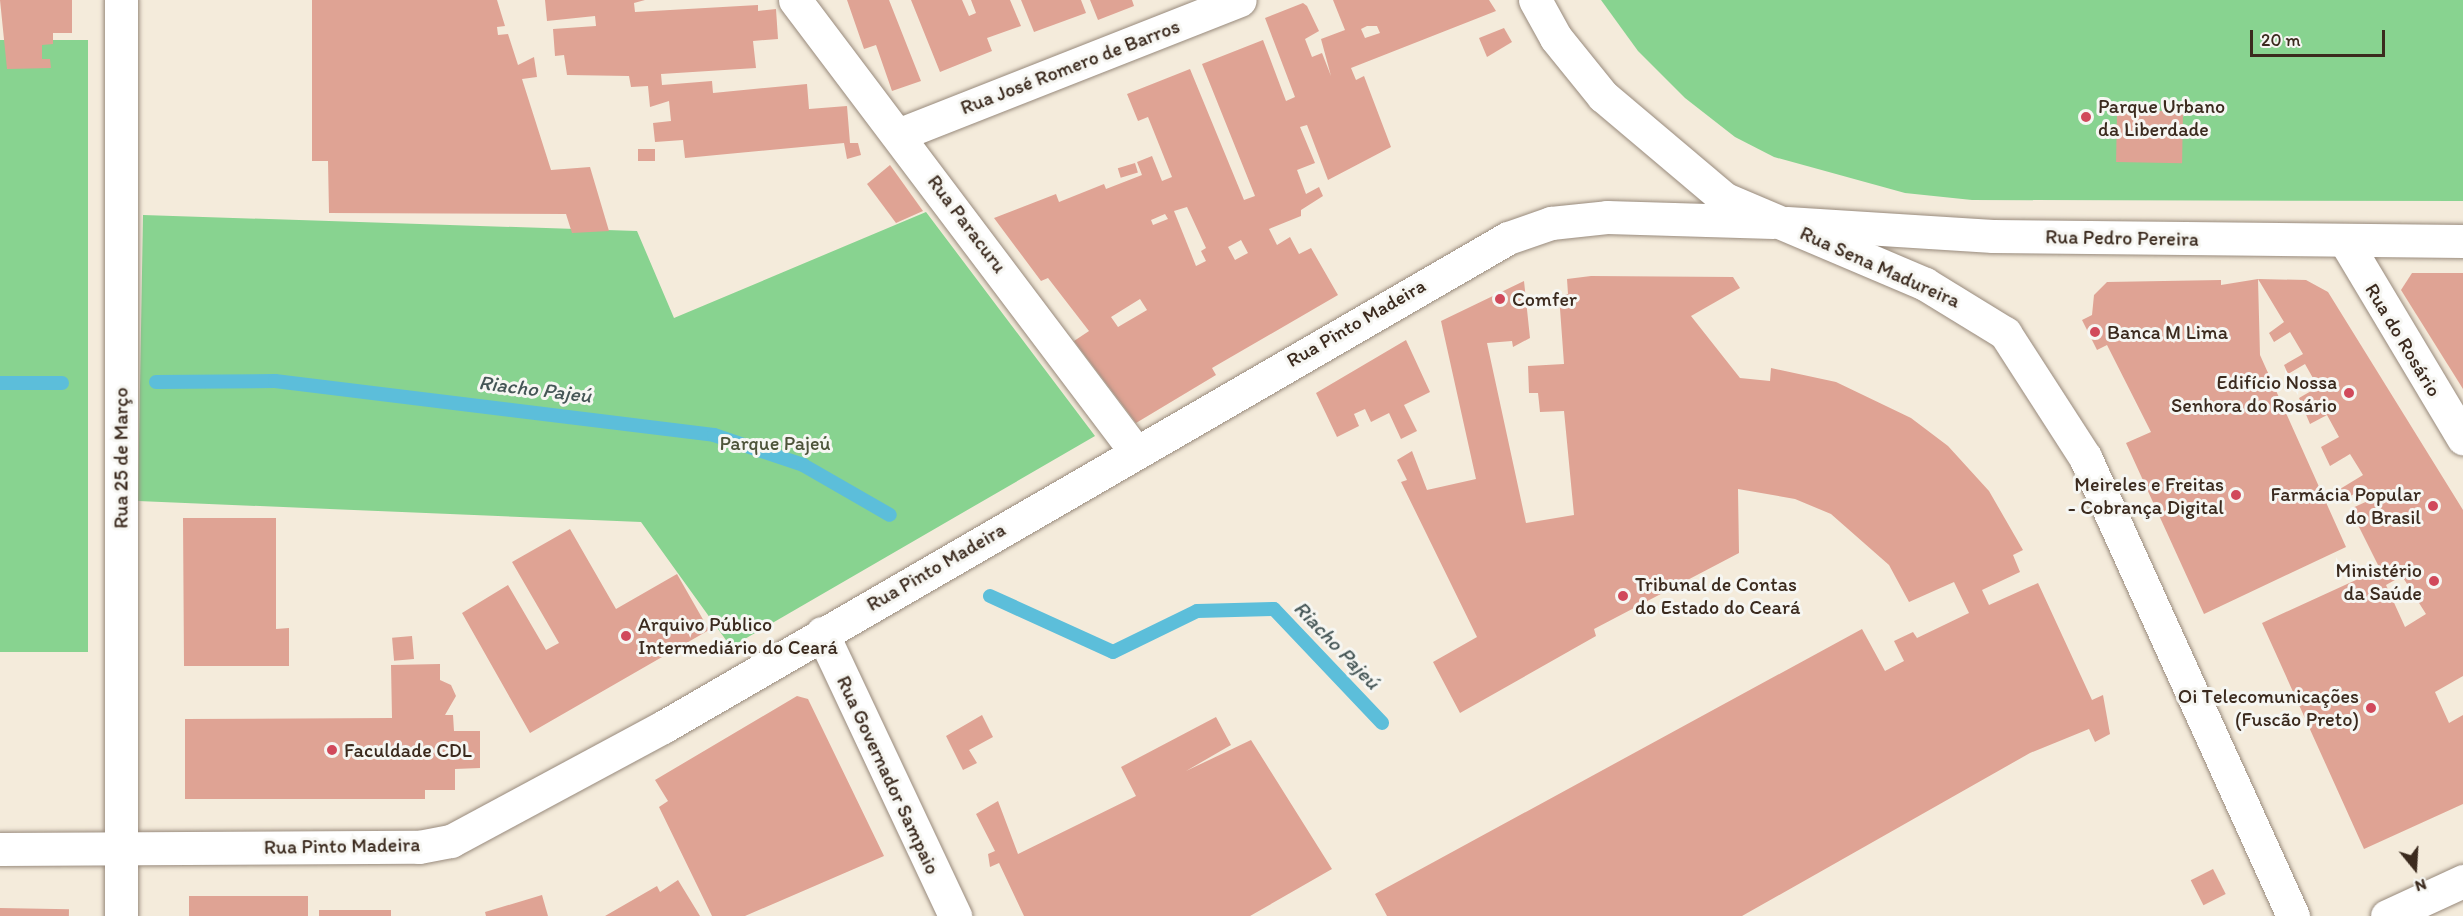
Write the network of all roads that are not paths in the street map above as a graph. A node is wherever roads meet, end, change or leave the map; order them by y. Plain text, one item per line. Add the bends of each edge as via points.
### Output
1 (121, 0) edge
2 (795, 0) edge
3 (1240, 0) edge
4 (1534, 0) edge
5 (900, 134) junction
6 (1781, 223) junction
7 (2344, 241) junction
8 (2463, 241) edge
9 (2463, 438) edge
10 (1135, 451) junction
11 (822, 633) junction
12 (120, 848) junction
13 (0, 849) edge
14 (2463, 881) edge
15 (121, 916) edge
16 (955, 916) edge
17 (2293, 916) edge
18 (2387, 916) edge

1 - 12 main road, Rua 25 de Março
2 - 5 main road, Rua Paracuru
3 - 5 main road, Rua José Romero de Barros
4 - 6 main road, Rua Sena Madureira via 1563,46 1640,132 1725,199
5 - 10 main road, Rua Paracuru
6 - 7 main road, Rua Pedro Pereira via 1993,236
6 - 10 main road, Rua Pinto Madeira via 1607,217 1551,223 1508,238
6 - 17 main road, Rua Sena Madureira via 1941,292 2005,333 2085,457
7 - 8 main road, Rua Pedro Pereira
7 - 9 main road, Rua do Rosário
10 - 11 main road, Rua Pinto Madeira
11 - 12 main road, Rua Pinto Madeira via 663,727 451,841 419,847
11 - 16 main road, Rua Governador Sampaio
12 - 13 main road, Rua Pinto Madeira
12 - 15 main road, Rua 25 de Março
14 - 18 main road

